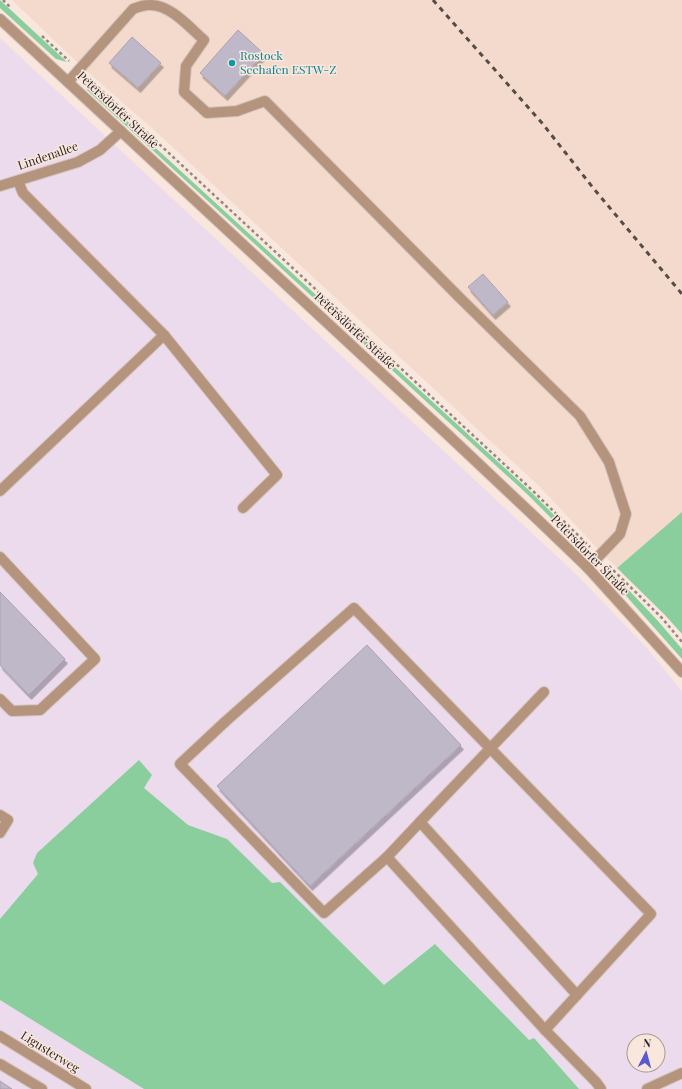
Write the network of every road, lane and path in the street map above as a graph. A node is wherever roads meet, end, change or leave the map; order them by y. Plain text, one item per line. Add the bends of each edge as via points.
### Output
1 (0, 19) edge
2 (68, 82) junction
3 (121, 131) junction
4 (18, 181) junction
5 (0, 186) edge
6 (164, 335) junction
7 (0, 491) edge
8 (242, 508) dead end
9 (0, 557) edge
10 (586, 567) junction
11 (682, 672) edge
12 (544, 692) dead end
13 (0, 699) edge
14 (490, 749) junction
15 (0, 815) edge
16 (420, 822) junction
17 (0, 833) edge
18 (387, 857) junction
19 (577, 995) junction
20 (545, 1030) junction
21 (0, 1036) edge
22 (0, 1064) edge
23 (682, 1073) edge
24 (70, 1085) edge
25 (42, 1089) edge
26 (86, 1089) edge
27 (601, 1089) edge
28 (647, 1089) edge

1 - 2 street, Petersdorfer Straße
2 - 3 street, Petersdorfer Straße
2 - 10 street via 133,9 148,4 161,6 175,14 204,40 186,66 184,92 206,113 237,111 266,101 580,416 609,462 626,514 620,534
3 - 4 street, Lindenallee via 100,150 78,162
3 - 10 street, Petersdorfer Straße via 448,434
4 - 5 street, Lindenallee
4 - 6 street via 23,193
6 - 7 street
6 - 8 street via 277,475
9 - 13 street via 95,659 40,710 12,711
10 - 11 street, Petersdorfer Straße
12 - 14 street
14 - 16 street
14 - 18 street via 354,608 180,764 324,913
14 - 19 street via 651,914
15 - 17 street via 8,820
16 - 18 street
16 - 19 street
18 - 20 street
19 - 20 street
20 - 27 street
21 - 24 street, Ligusterweg
22 - 25 street
23 - 28 street
24 - 26 street, Ligusterweg

